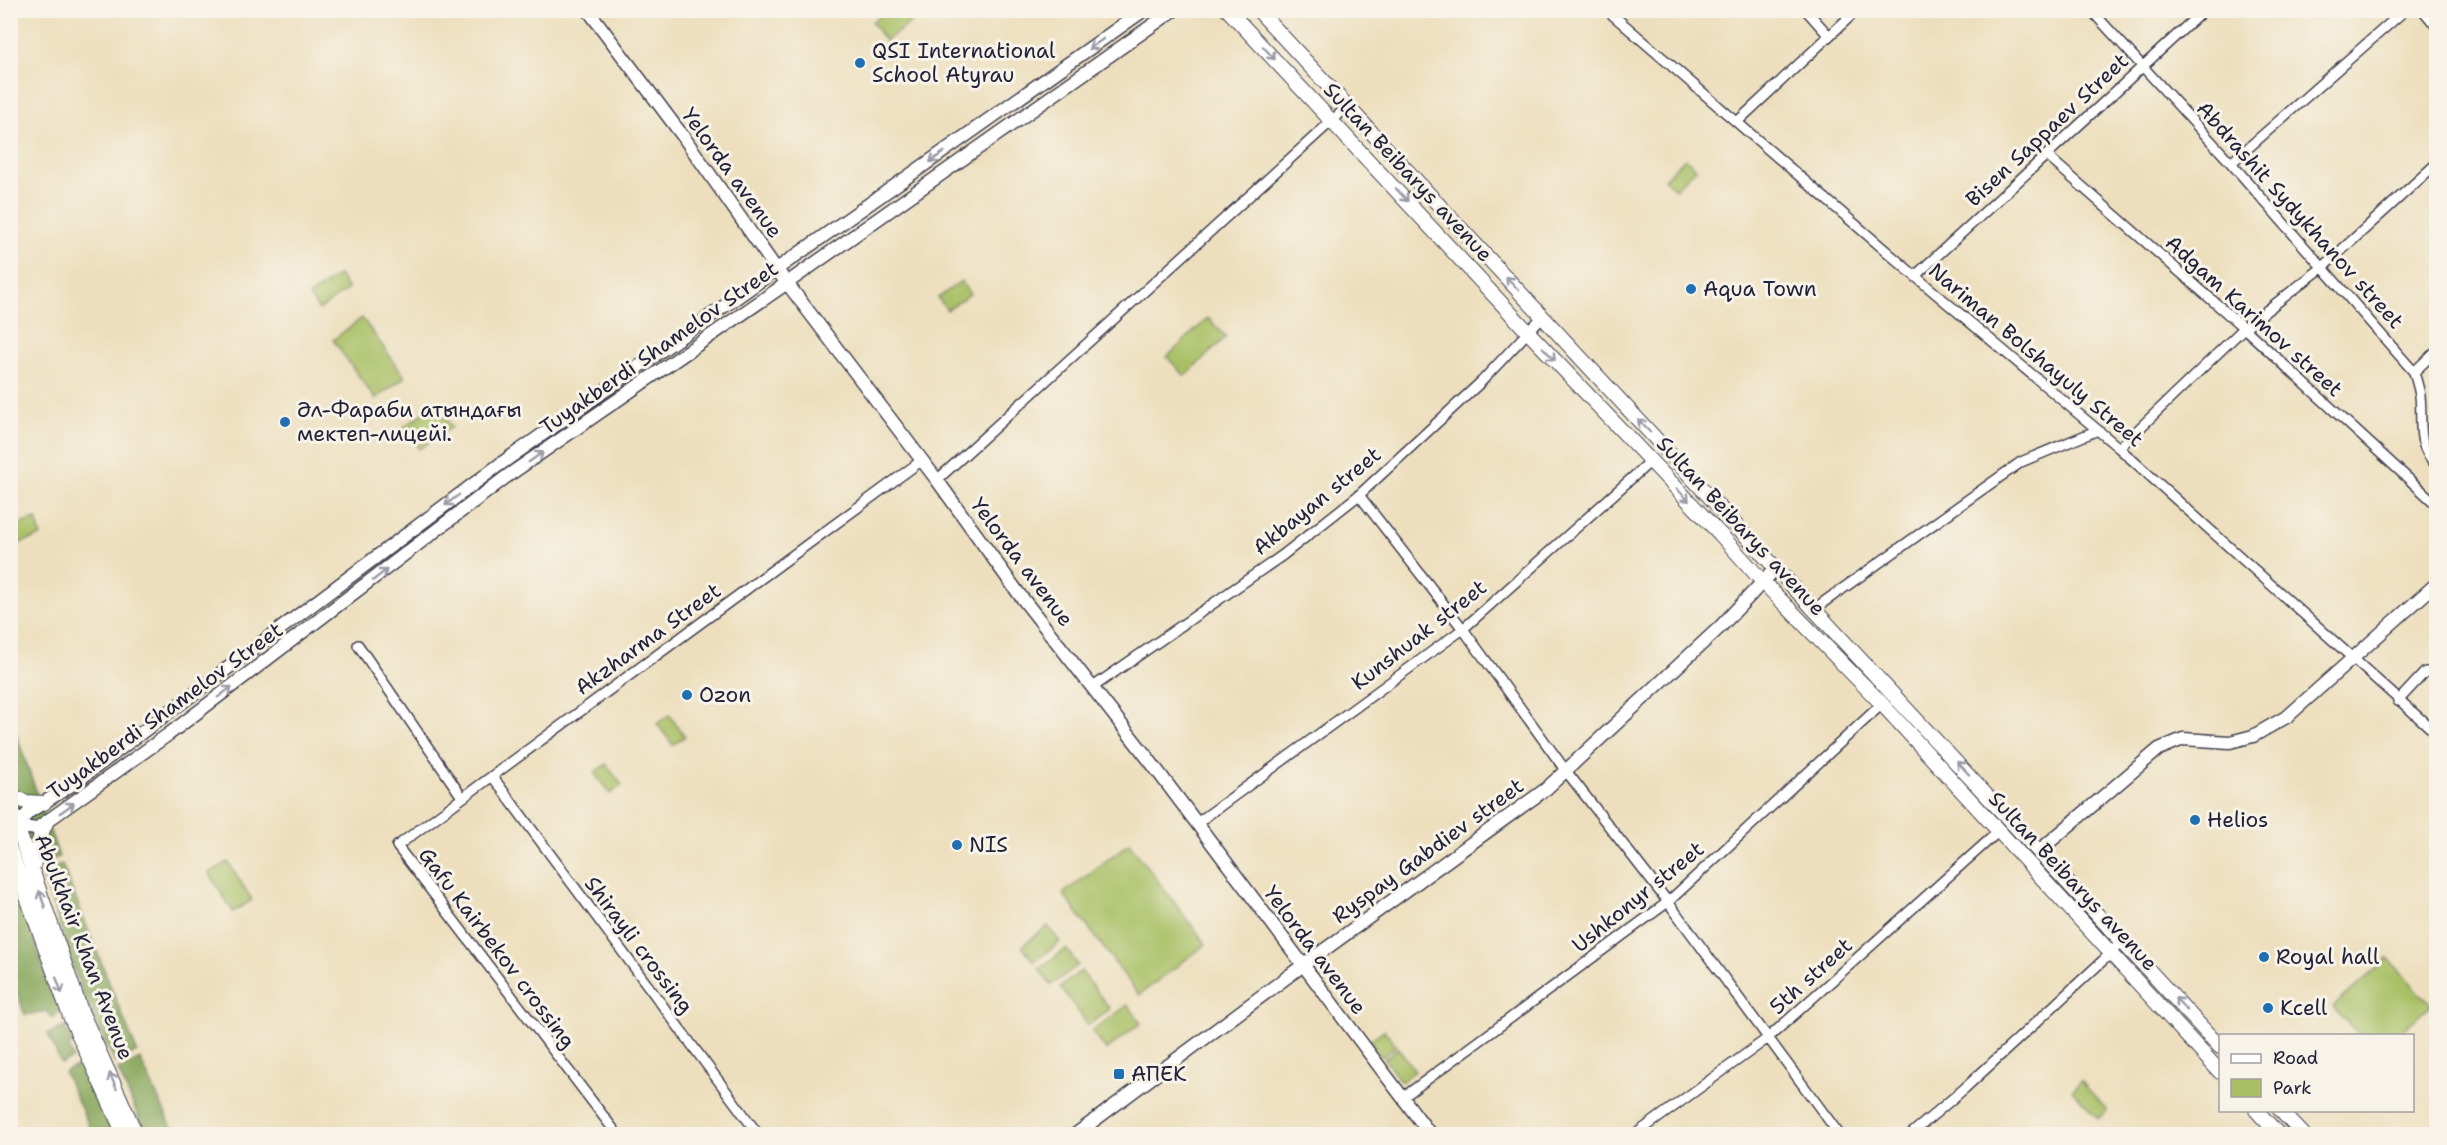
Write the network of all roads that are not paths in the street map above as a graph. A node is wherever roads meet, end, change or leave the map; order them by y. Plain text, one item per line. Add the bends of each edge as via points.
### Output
1 (588, 10) edge
2 (1144, 10) edge
3 (1174, 10) edge
4 (1228, 10) edge
5 (1258, 10) edge
6 (1607, 10) edge
7 (1806, 10) edge
8 (1857, 10) edge
9 (2091, 10) edge
10 (2204, 10) edge
11 (2405, 10) edge
12 (2422, 10) edge
13 (2436, 26) edge
14 (1829, 36) junction
15 (2143, 67) junction
16 (1347, 107) junction
17 (1333, 121) junction
18 (1737, 122) junction
19 (2046, 155) junction
20 (2231, 163) junction
21 (2436, 164) edge
22 (2323, 267) junction
23 (777, 270) junction
24 (1915, 276) junction
25 (787, 283) junction
26 (1542, 316) junction
27 (2244, 328) junction
28 (1528, 333) junction
29 (2436, 351) edge
30 (2414, 372) junction
31 (2098, 430) junction
32 (2119, 448) junction
33 (921, 461) junction
34 (1651, 461) junction
35 (2436, 465) edge
36 (937, 480) junction
37 (1359, 495) junction
38 (2436, 504) edge
39 (1776, 568) junction
40 (352, 575) junction
41 (1763, 582) junction
42 (2436, 584) edge
43 (361, 589) junction
44 (1814, 609) junction
45 (1463, 629) junction
46 (358, 645) dead end
47 (2353, 658) junction
48 (2436, 672) edge
49 (1094, 687) junction
50 (2398, 700) junction
51 (1882, 704) junction
52 (2436, 734) edge
53 (1566, 771) junction
54 (492, 776) junction
55 (10, 795) edge
56 (462, 797) junction
57 (44, 804) junction
58 (10, 806) edge
59 (46, 823) junction
60 (1197, 823) junction
61 (13, 827) edge
62 (1999, 831) junction
63 (397, 846) joint
64 (10, 850) edge
65 (2039, 851) junction
66 (32, 870) junction
67 (1668, 902) junction
68 (2124, 941) junction
69 (2112, 953) junction
70 (1302, 966) junction
71 (1768, 1038) junction
72 (2219, 1046) edge
73 (2219, 1071) edge
74 (1402, 1098) junction
75 (2258, 1112) edge
76 (2282, 1112) edge
77 (124, 1134) edge
78 (136, 1134) edge
79 (617, 1134) edge
80 (758, 1134) edge
81 (1076, 1134) edge
82 (1430, 1134) edge
83 (1636, 1134) edge
84 (1839, 1134) edge
85 (1911, 1134) edge
86 (2278, 1134) edge
87 (2303, 1134) edge

1 - 23 street, Yelorda avenue
2 -> 23 street, Tuyakberdi Shamelov Street
3 - 25 street, Tuyakberdi Shamelov Street
4 -> 17 main road, Sultan Beibarys avenue
5 - 16 main road, Sultan Beibarys avenue
6 - 18 street, Nariman Bolshayuly Street
7 - 14 street
8 - 14 street
9 - 15 street, Abdrashit Sydykhanov street
10 - 15 street, Bisen Sappaev Street
11 - 20 street
12 - 13 street
14 - 18 street
15 - 19 street, Bisen Sappaev Street
15 - 20 street, Abdrashit Sydykhanov street
16 - 17 street
26 -> 16 main road, Sultan Beibarys avenue
17 -> 28 main road, Sultan Beibarys avenue
17 - 36 street
18 - 24 street, Nariman Bolshayuly Street
19 - 24 street, Bisen Sappaev Street
19 - 27 street, Adgam Karimov street
20 - 22 street, Abdrashit Sydykhanov street
21 - 22 street
22 - 27 street
22 - 30 street, Abdrashit Sydykhanov street
23 - 25 street, Yelorda avenue
23 -> 40 street, Tuyakberdi Shamelov Street via 499,465
24 - 31 street, Nariman Bolshayuly Street
25 - 33 street, Yelorda avenue
43 -> 25 street, Tuyakberdi Shamelov Street via 506,477
26 - 28 street, Akbayan street
39 -> 26 main road, Sultan Beibarys avenue
27 - 32 street
27 - 38 street, Adgam Karimov street
28 -> 34 main road, Sultan Beibarys avenue
28 - 37 street, Akbayan street
29 - 30 street
30 - 35 street, Abdrashit Sydykhanov street via 2420,395 2422,443
31 - 32 street, Nariman Bolshayuly Street
31 - 44 street via 2021,462
32 - 47 street, Nariman Bolshayuly Street
33 - 36 street, Yelorda avenue
33 - 54 street, Akzharma Street
34 -> 41 main road, Sultan Beibarys avenue
34 - 45 street, Kunshuak street
36 - 49 street, Yelorda avenue via 1019,594
37 - 45 street
37 - 49 street, Akbayan street via 1283,555
39 - 41 street, Ryspay Gabdiev street
39 - 44 main road, Sultan Beibarys avenue
40 - 43 street
40 - 57 street, Tuyakberdi Shamelov Street
41 - 51 main road, Sultan Beibarys avenue
41 - 53 street, Ryspay Gabdiev street
42 - 47 street
59 -> 43 street, Tuyakberdi Shamelov Street
65 -> 44 main road, Sultan Beibarys avenue
45 - 53 street
45 - 60 street, Kunshuak street
46 - 56 street
47 - 50 street, Nariman Bolshayuly Street
47 - 65 street via 2288,716 2253,736 2230,742 2183,740 2159,748
48 - 50 street via 2426,672
49 - 60 street, Yelorda avenue
50 - 52 street, Nariman Bolshayuly Street
51 - 62 main road, Sultan Beibarys avenue
51 - 67 street, Ushkonyr street
53 - 67 street
53 - 70 street, Ryspay Gabdiev street
54 - 56 street, Akzharma Street
54 - 80 street, Shirayli crossing
55 - 57 main road
56 - 63 street, Akzharma Street
57 - 61 street, Tuyakberdi Shamelov Street
58 - 61 main road, Abulkhair Khan Avenue
59 - 61 street, Tuyakberdi Shamelov Street via 36,829
59 - 66 main road
60 - 70 street, Yelorda avenue
61 - 66 main road, Abulkhair Khan Avenue
62 - 69 main road, Sultan Beibarys avenue
62 - 71 street, 5th street
63 - 79 street, Gafu Kairbekov crossing
64 -> 77 main road, Abulkhair Khan Avenue via 70,1016
65 - 68 main road, Sultan Beibarys avenue
78 -> 66 main road, Abulkhair Khan Avenue via 81,1011
67 - 71 street
67 - 74 street, Ushkonyr street
68 - 69 street
72 -> 68 main road, Sultan Beibarys avenue
69 - 73 main road, Sultan Beibarys avenue
69 - 85 street
70 - 74 street, Yelorda avenue
70 - 81 street, Ryspay Gabdiev street
71 - 83 street, 5th street
71 - 84 street
74 - 82 street, Yelorda avenue
75 - 86 main road
76 - 87 main road

